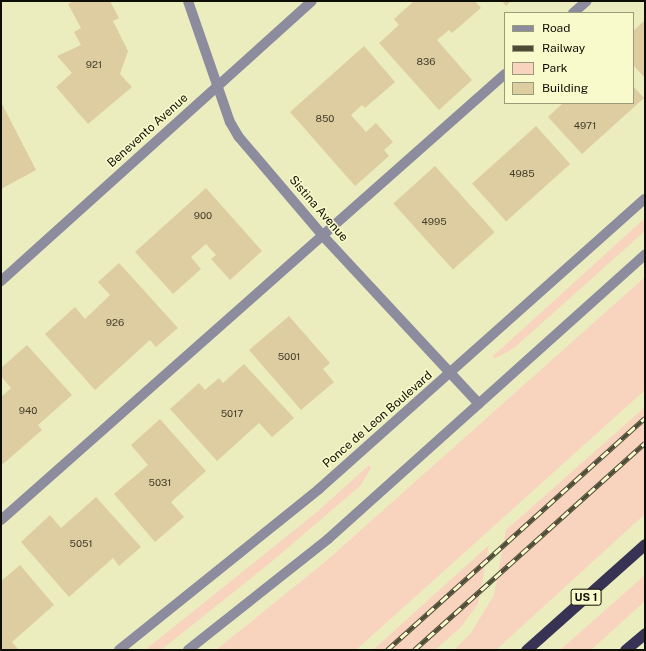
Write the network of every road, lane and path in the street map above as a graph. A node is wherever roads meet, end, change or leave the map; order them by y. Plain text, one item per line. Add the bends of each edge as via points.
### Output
1 (188, 1) edge
2 (312, 1) edge
3 (587, 1) edge
4 (574, 12) edge
5 (504, 75) edge
6 (216, 86) junction
7 (645, 199) edge
8 (323, 236) junction
9 (645, 255) edge
10 (1, 281) edge
11 (452, 373) junction
12 (479, 404) junction
13 (1, 520) edge
14 (645, 544) edge
15 (645, 632) edge
16 (119, 650) edge
17 (188, 650) edge
18 (526, 650) edge
19 (626, 650) edge

1 - 6 street, Sistina Avenue
2 - 6 street, Benevento Avenue
3 - 4 street
5 - 8 street
6 - 8 street, Sistina Avenue via 238,136
6 - 10 street, Benevento Avenue
7 - 11 street, Ponce de Leon Boulevard
8 - 11 street, Sistina Avenue
8 - 13 street
9 - 12 street
11 - 12 street, Sistina Avenue
11 - 16 street, Ponce de Leon Boulevard via 319,489
12 - 17 street via 328,539
14 - 18 highway, US 1
15 - 19 highway

